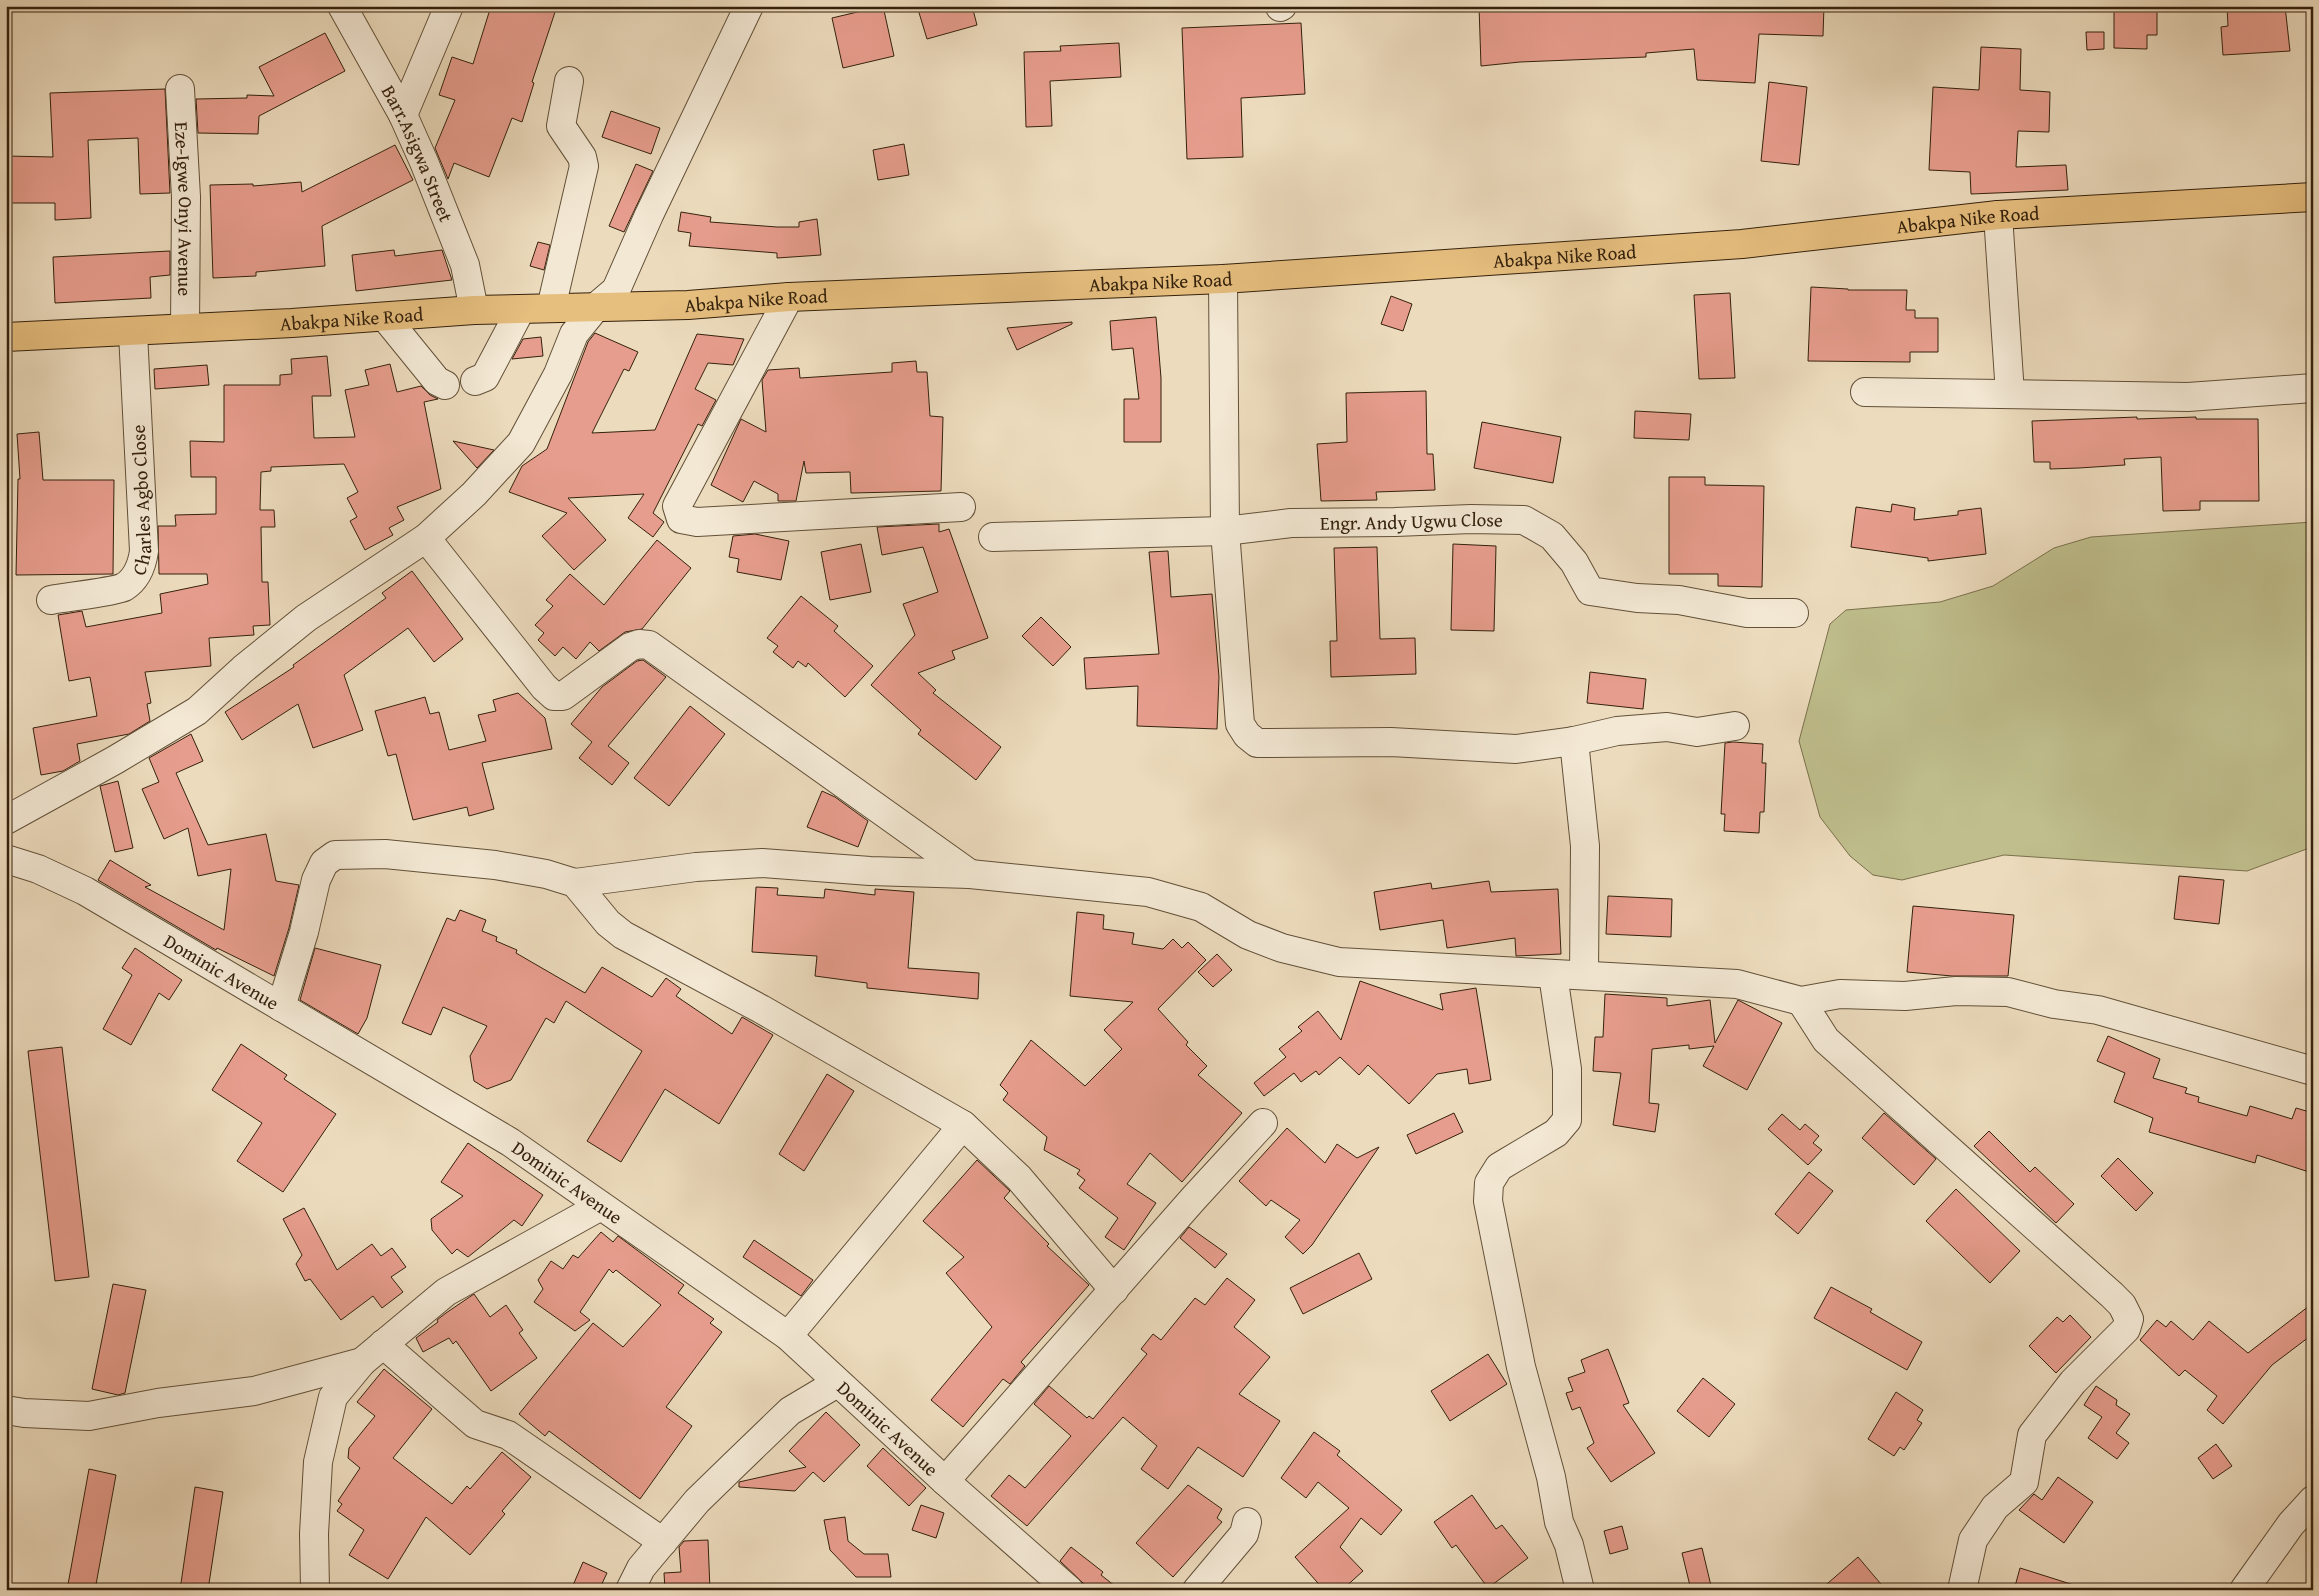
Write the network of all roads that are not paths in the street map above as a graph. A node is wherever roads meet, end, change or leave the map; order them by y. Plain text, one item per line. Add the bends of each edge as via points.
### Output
1 (342, 6) edge
2 (449, 6) edge
3 (753, 8) edge
4 (569, 81) dead end
5 (180, 89) dead end
6 (403, 115) junction
7 (2313, 197) edge
8 (1998, 215) junction
9 (1223, 279) junction
10 (789, 297) junction
11 (596, 307) junction
12 (551, 308) junction
13 (521, 309) junction
14 (474, 310) junction
15 (385, 317) junction
16 (185, 328) junction
17 (133, 332) junction
18 (6, 337) edge
19 (475, 381) dead end
20 (445, 385) dead end
21 (2313, 388) edge
22 (1865, 392) dead end
23 (2010, 394) junction
24 (961, 507) dead end
25 (1225, 531) junction
26 (993, 537) dead end
27 (426, 538) junction
28 (52, 600) dead end
29 (1794, 613) dead end
30 (1736, 726) dead end
31 (1574, 741) junction
32 (6, 820) edge
33 (6, 858) edge
34 (970, 874) junction
35 (575, 883) junction
36 (1553, 975) junction
37 (1584, 975) junction
38 (1801, 1001) junction
39 (281, 1007) junction
40 (2313, 1071) edge
41 (1263, 1123) dead end
42 (962, 1125) junction
43 (601, 1206) junction
44 (1114, 1290) junction
45 (788, 1336) junction
46 (383, 1344) junction
47 (362, 1362) junction
48 (837, 1383) junction
49 (6, 1410) edge
50 (945, 1482) junction
51 (2313, 1500) edge
52 (1247, 1522) dead end
53 (663, 1542) junction
54 (1584, 1587) edge
55 (315, 1590) edge
56 (630, 1590) edge
57 (1069, 1590) edge
58 (1197, 1590) edge
59 (1962, 1590) edge
60 (2244, 1590) edge

1 - 6 street, Barr.Asigwa Street
2 - 6 street
3 - 11 street via 649,215 616,290
4 - 12 street via 561,126 582,157 584,166
5 - 16 street, Eze-Igwe Onyi Avenue via 186,196
6 - 14 street, Barr.Asigwa Street via 465,265
7 - 8 main road, Abakpa Nike Road
8 - 9 main road, Abakpa Nike Road via 1742,244
8 - 23 street
9 - 10 main road, Abakpa Nike Road
9 - 25 street
10 - 11 main road, Abakpa Nike Road
10 - 24 street via 677,506 682,519 698,522
11 - 12 main road, Abakpa Nike Road
11 - 27 street via 574,334 558,374 521,443 474,494
12 - 13 main road, Abakpa Nike Road
13 - 14 main road, Abakpa Nike Road
13 - 19 street via 485,377
14 - 15 main road, Abakpa Nike Road
15 - 16 main road, Abakpa Nike Road
15 - 20 street via 437,381
16 - 17 main road, Abakpa Nike Road
17 - 18 main road, Abakpa Nike Road
17 - 28 street, Charles Agbo Close via 144,551 142,566 123,588
21 - 23 street via 2188,397
22 - 23 street
25 - 26 street, Engr. Andy Ugwu Close
25 - 29 street, Engr. Andy Ugwu Close via 1291,523 1524,520 1552,536 1574,562 1590,592 1679,600 1747,613
25 - 31 street via 1240,724 1246,736 1257,743 1390,742 1516,749
27 - 32 street via 306,618 243,669 197,712
27 - 34 street via 554,696 563,696 630,647 650,644
30 - 31 street via 1698,732 1667,727 1617,731
31 - 37 street via 1585,846
33 - 39 street, Dominic Avenue via 38,869 84,892
34 - 35 street via 762,863 696,867
34 - 36 street via 1148,892 1201,907 1248,935 1282,948 1339,962
35 - 39 street via 496,865 385,854 335,855 324,863 316,880
35 - 42 street via 608,923 623,935 761,1009
36 - 37 street
36 - 54 street via 1567,1069 1567,1120 1556,1133 1499,1167 1489,1183 1488,1201 1521,1367 1551,1477 1559,1522
37 - 38 street via 1737,984
38 - 40 street via 1840,994 1905,996 1956,991 2008,992 2054,1004 2098,1010
38 - 59 street via 1826,1040 2112,1295 2129,1318 2126,1330 2073,1382 2032,1435 2024,1482 1995,1507 1973,1540
39 - 43 street, Dominic Avenue via 510,1142
41 - 44 street
42 - 44 street via 1020,1178
42 - 45 street
43 - 45 street, Dominic Avenue
43 - 46 street via 446,1292
44 - 50 street
45 - 48 street, Dominic Avenue
46 - 47 street
46 - 53 street via 475,1424 508,1435
47 - 49 street via 254,1391 158,1403 89,1416 24,1414
47 - 55 street via 334,1397 318,1462
48 - 50 street, Dominic Avenue
48 - 53 street via 790,1411 698,1501
50 - 57 street, Dominic Avenue
51 - 60 street via 2291,1524
52 - 58 street via 1244,1534
53 - 56 street via 641,1568

